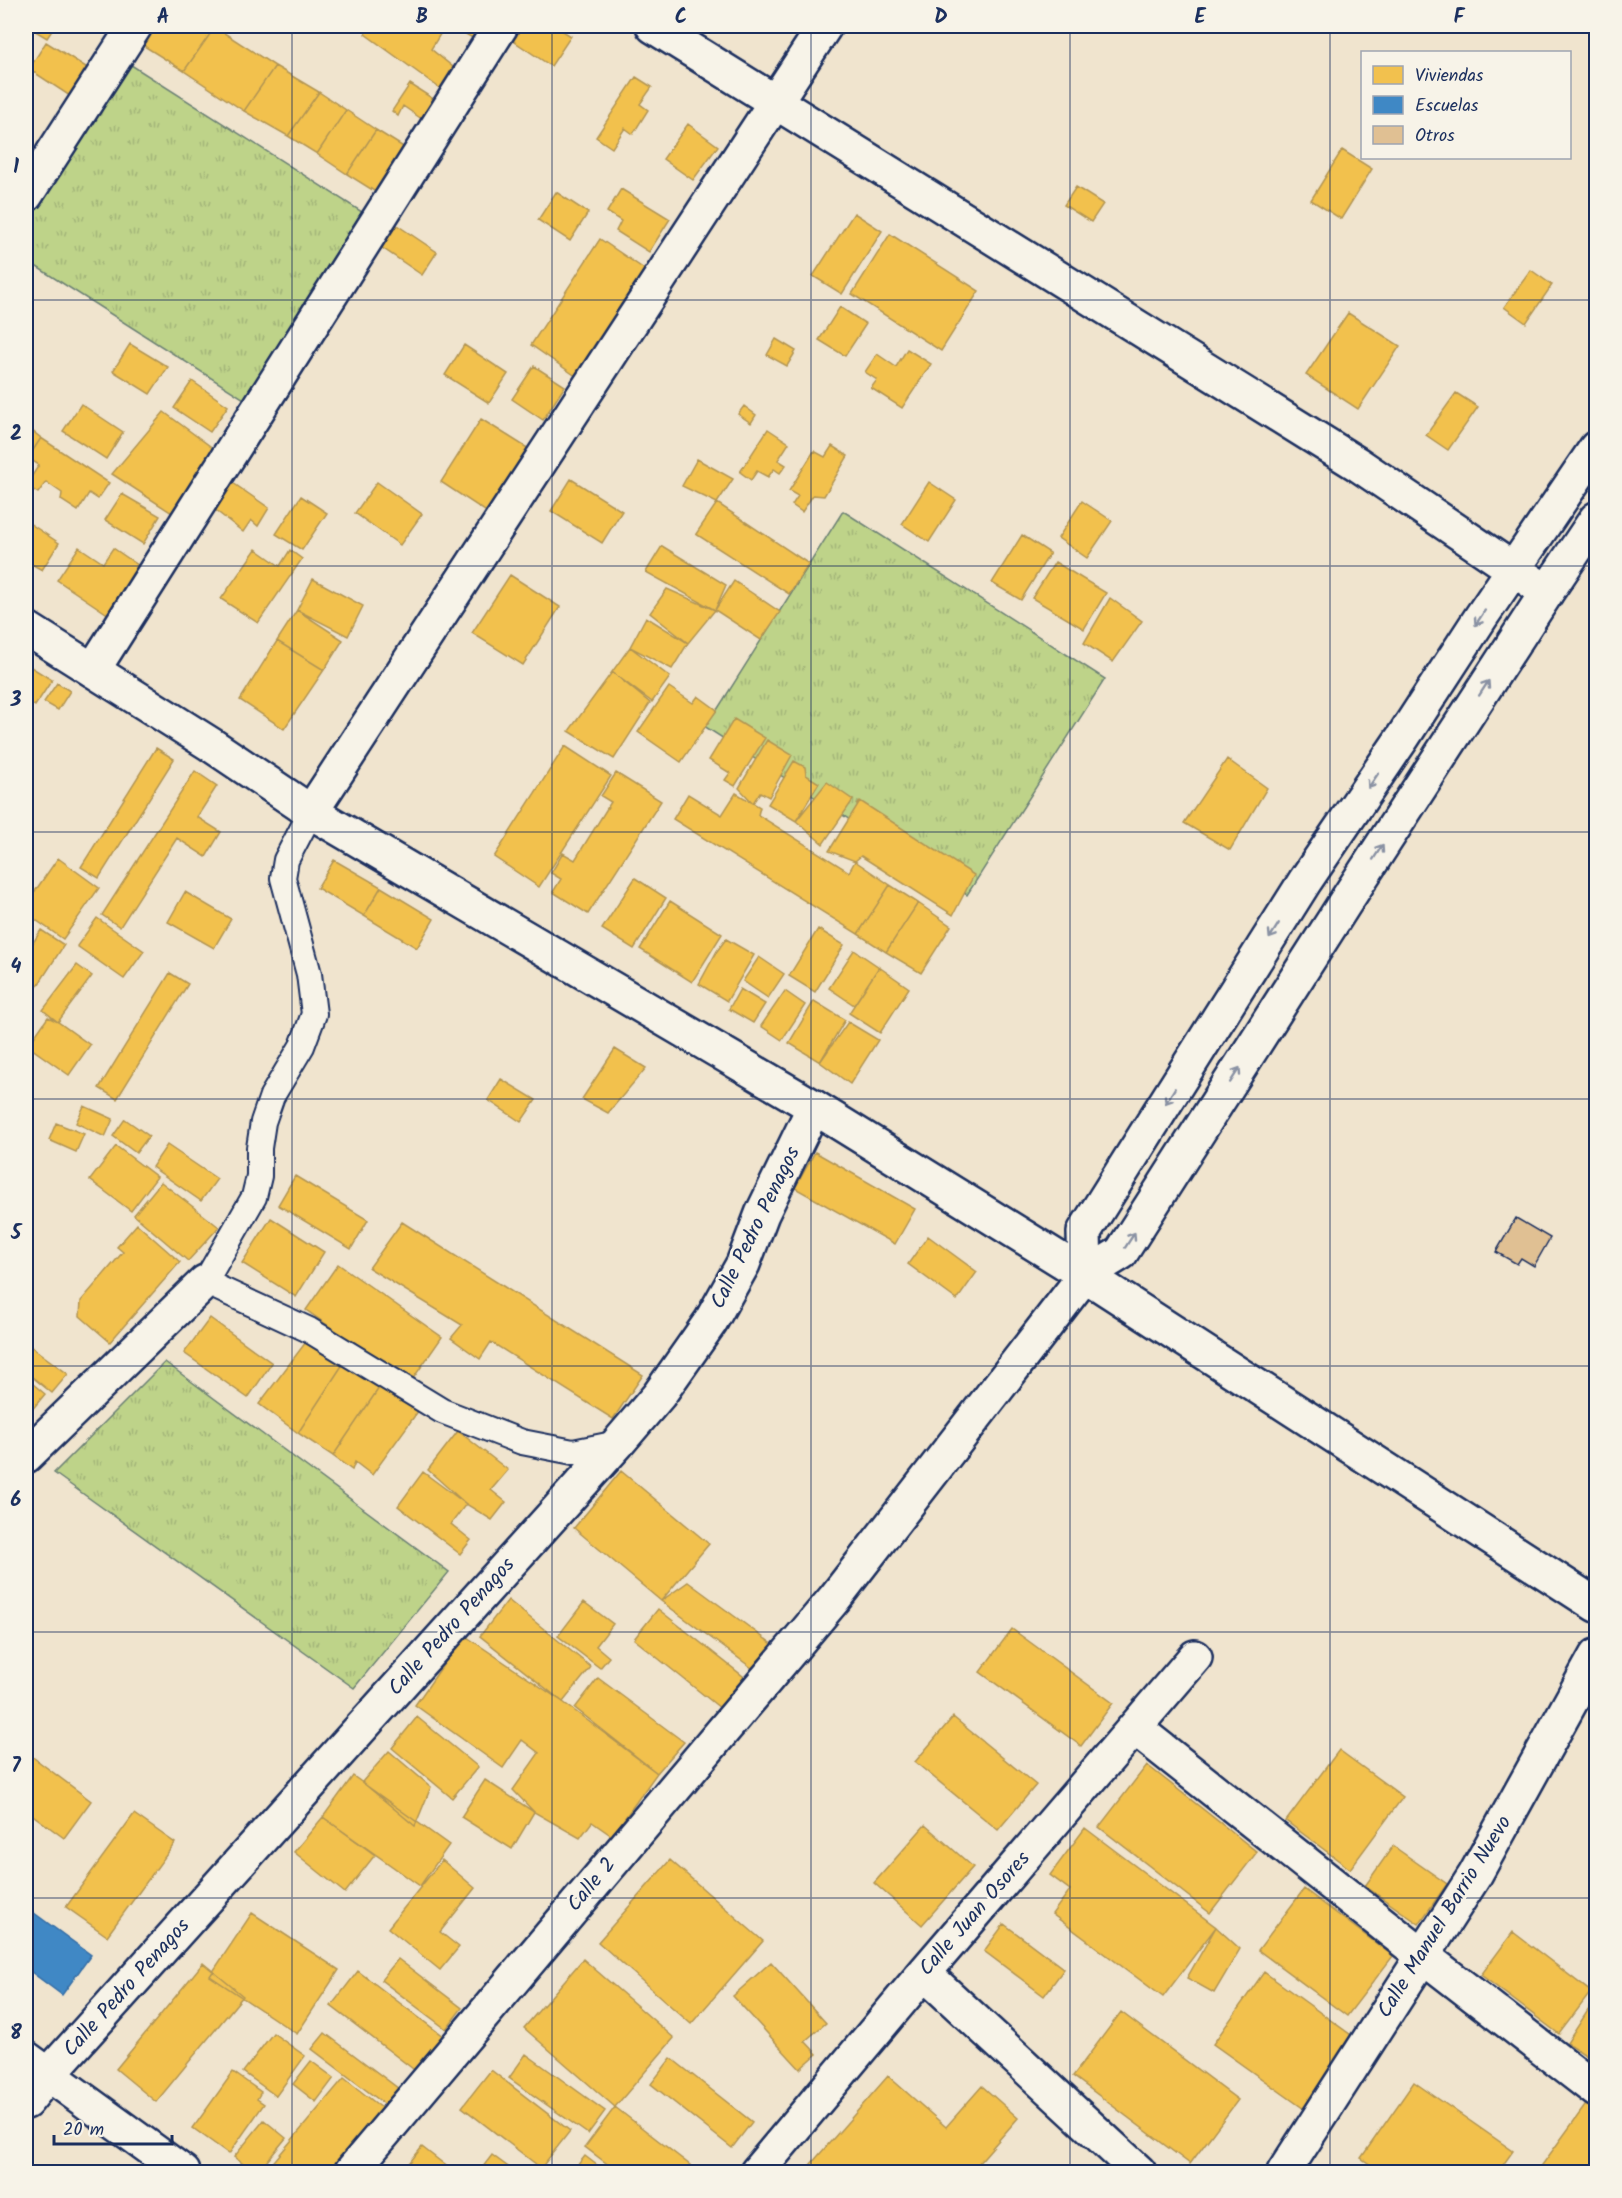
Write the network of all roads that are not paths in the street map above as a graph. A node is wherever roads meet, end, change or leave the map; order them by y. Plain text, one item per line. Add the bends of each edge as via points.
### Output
1 (135, 26) edge
2 (501, 26) edge
3 (653, 26) edge
4 (825, 26) edge
5 (777, 102) junction
6 (26, 195) edge
7 (1596, 448) edge
8 (1596, 519) edge
9 (1513, 570) junction
10 (1546, 592) junction
11 (26, 628) edge
12 (93, 670) junction
13 (311, 812) junction
14 (814, 1107) junction
15 (1085, 1275) junction
16 (205, 1282) junction
17 (618, 1443) junction
18 (26, 1456) edge
19 (1596, 1605) edge
20 (1596, 1656) edge
21 (1195, 1657) dead end
22 (1135, 1728) junction
23 (1423, 1956) junction
24 (924, 1973) junction
25 (37, 2066) edge
26 (1596, 2090) edge
27 (26, 2102) edge
28 (183, 2172) edge
29 (351, 2172) edge
30 (757, 2172) edge
31 (1139, 2172) edge
32 (1284, 2172) edge

1 - 6 street
2 - 12 street
3 - 5 street
4 - 5 street
5 - 9 street via 1359,465
5 - 13 street
7 - 9 street
8 - 10 street
9 - 10 street
9 -> 15 street via 1305,881 1084,1232
15 -> 10 street via 1121,1253
11 - 12 street
12 - 13 street
13 - 14 street
13 - 16 lane via 286,860 283,878 309,974 314,1014 263,1122 260,1176 254,1197
14 - 15 street
14 - 17 street, Calle Pedro Penagos via 762,1214 743,1264 711,1321 659,1395
15 - 19 street
15 - 29 street, Calle 2 via 834,1599
16 - 17 lane via 309,1330 442,1411 512,1438 573,1452
16 - 18 street
17 - 25 street, Calle Pedro Penagos
20 - 23 street, Calle Manuel Barrio Nuevo via 1475,1875
21 - 22 street, Calle Juan Osores
22 - 23 street
22 - 24 street, Calle Juan Osores
23 - 26 street
23 - 32 street, Calle Manuel Barrio Nuevo
24 - 30 street, Calle Juan Osores
24 - 31 street
25 - 27 street, Calle Pedro Penagos
25 - 28 street

